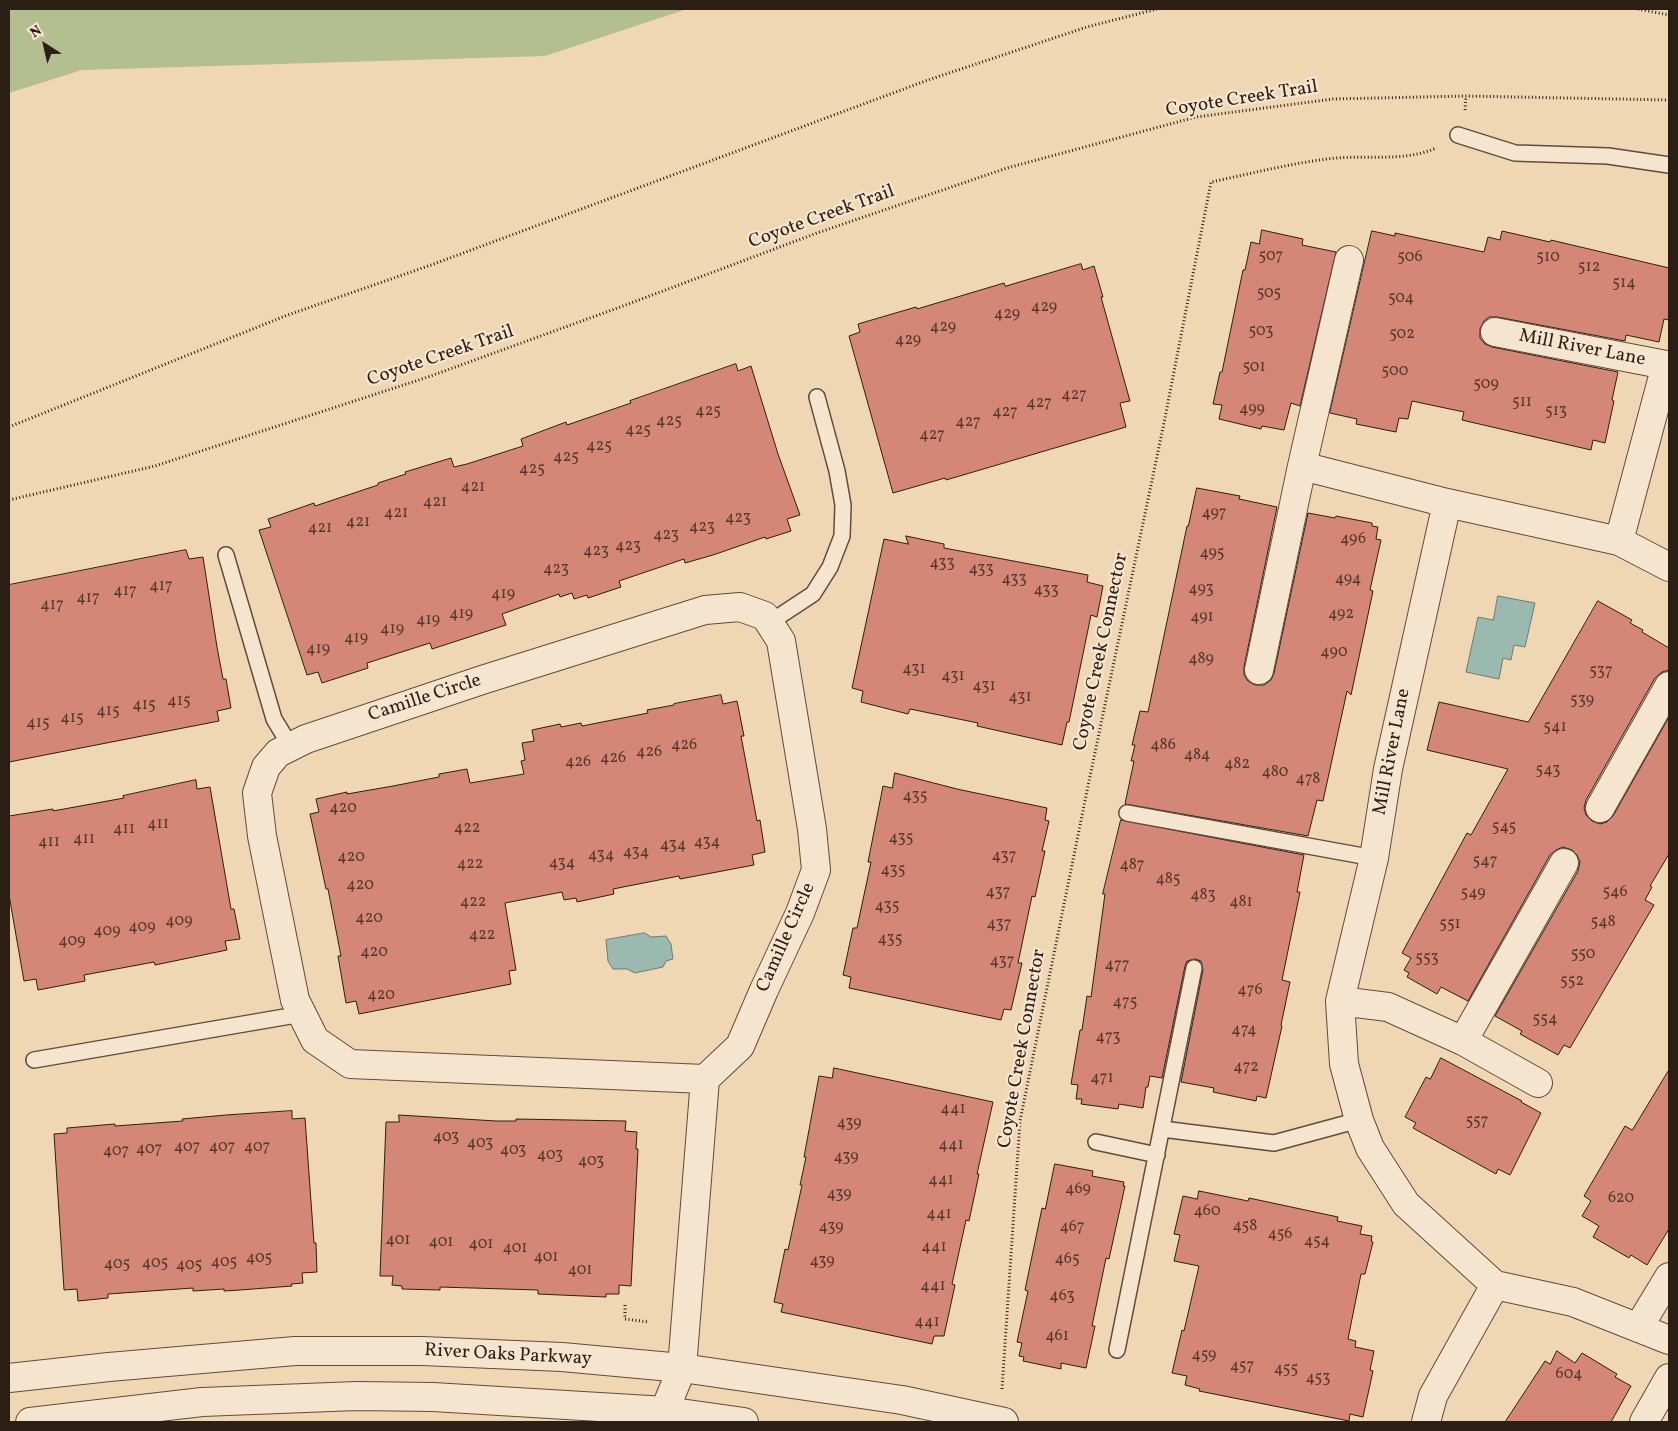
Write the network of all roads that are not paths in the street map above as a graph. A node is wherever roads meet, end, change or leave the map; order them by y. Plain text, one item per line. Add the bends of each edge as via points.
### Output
1 (1458, 134) road end
2 (1669, 165) edge
3 (1349, 260) dead end
4 (1495, 332) dead end
5 (817, 397) dead end
6 (1302, 466) junction
7 (1447, 503) junction
8 (1619, 541) junction
9 (226, 555) dead end
10 (1669, 567) edge
11 (769, 623) junction
12 (1258, 670) dead end
13 (1669, 686) edge
14 (292, 746) junction
15 (1600, 808) dead end
16 (1128, 813) dead end
17 (1374, 858) junction
18 (1564, 863) dead end
19 (1194, 968) dead end
20 (1340, 1001) junction
21 (302, 1014) junction
22 (1463, 1041) junction
23 (34, 1060) dead end
24 (705, 1079) junction
25 (1538, 1083) dead end
26 (1359, 1120) junction
27 (1162, 1129) junction
28 (1096, 1142) dead end
29 (1157, 1155) junction
30 (1669, 1277) edge
31 (1495, 1285) junction
32 (1638, 1328) junction
33 (1669, 1340) edge
34 (1117, 1350) dead end
35 (682, 1368) junction
36 (9, 1378) edge
37 (1669, 1378) edge
38 (663, 1416) edge
39 (30, 1422) edge
40 (744, 1422) edge
41 (1002, 1422) edge
42 (1426, 1422) edge
43 (1644, 1422) edge

1 - 2 lane via 1515,153 1608,156
3 - 6 street
4 - 8 street, Mill River Lane via 1666,365
5 - 11 lane via 837,471 843,505 842,536 830,567 813,594
6 - 7 street
6 - 12 street
7 - 8 street
7 - 17 street, Mill River Lane via 1388,769
8 - 10 street
9 - 14 lane via 274,719
11 - 14 street, Camille Circle via 765,616 740,607 705,610 482,680
11 - 24 street, Camille Circle via 780,641 816,870 740,1046
13 - 15 street
14 - 21 street, Camille Circle via 278,753 266,768 258,793 262,836 295,1000
16 - 17 lane
17 - 20 street, Mill River Lane
18 - 22 street
19 - 27 lane
20 - 22 street via 1388,1007
20 - 26 street, Mill River Lane via 1344,1064
21 - 23 lane
21 - 24 street, Camille Circle via 315,1040 350,1064
22 - 25 street
24 - 35 street
26 - 27 lane via 1274,1143
26 - 31 street, Mill River Lane via 1370,1148 1406,1204
27 - 29 lane
28 - 29 lane
29 - 34 lane
30 - 32 street
31 - 32 street via 1573,1302
31 - 42 street via 1433,1396
32 - 33 street
35 - 36 street, River Oaks Parkway via 544,1356 422,1351 295,1351
35 - 38 street
35 - 41 street, River Oaks Parkway via 902,1400
37 - 43 street
38 - 39 street via 432,1397 357,1396 202,1402
38 - 40 street

